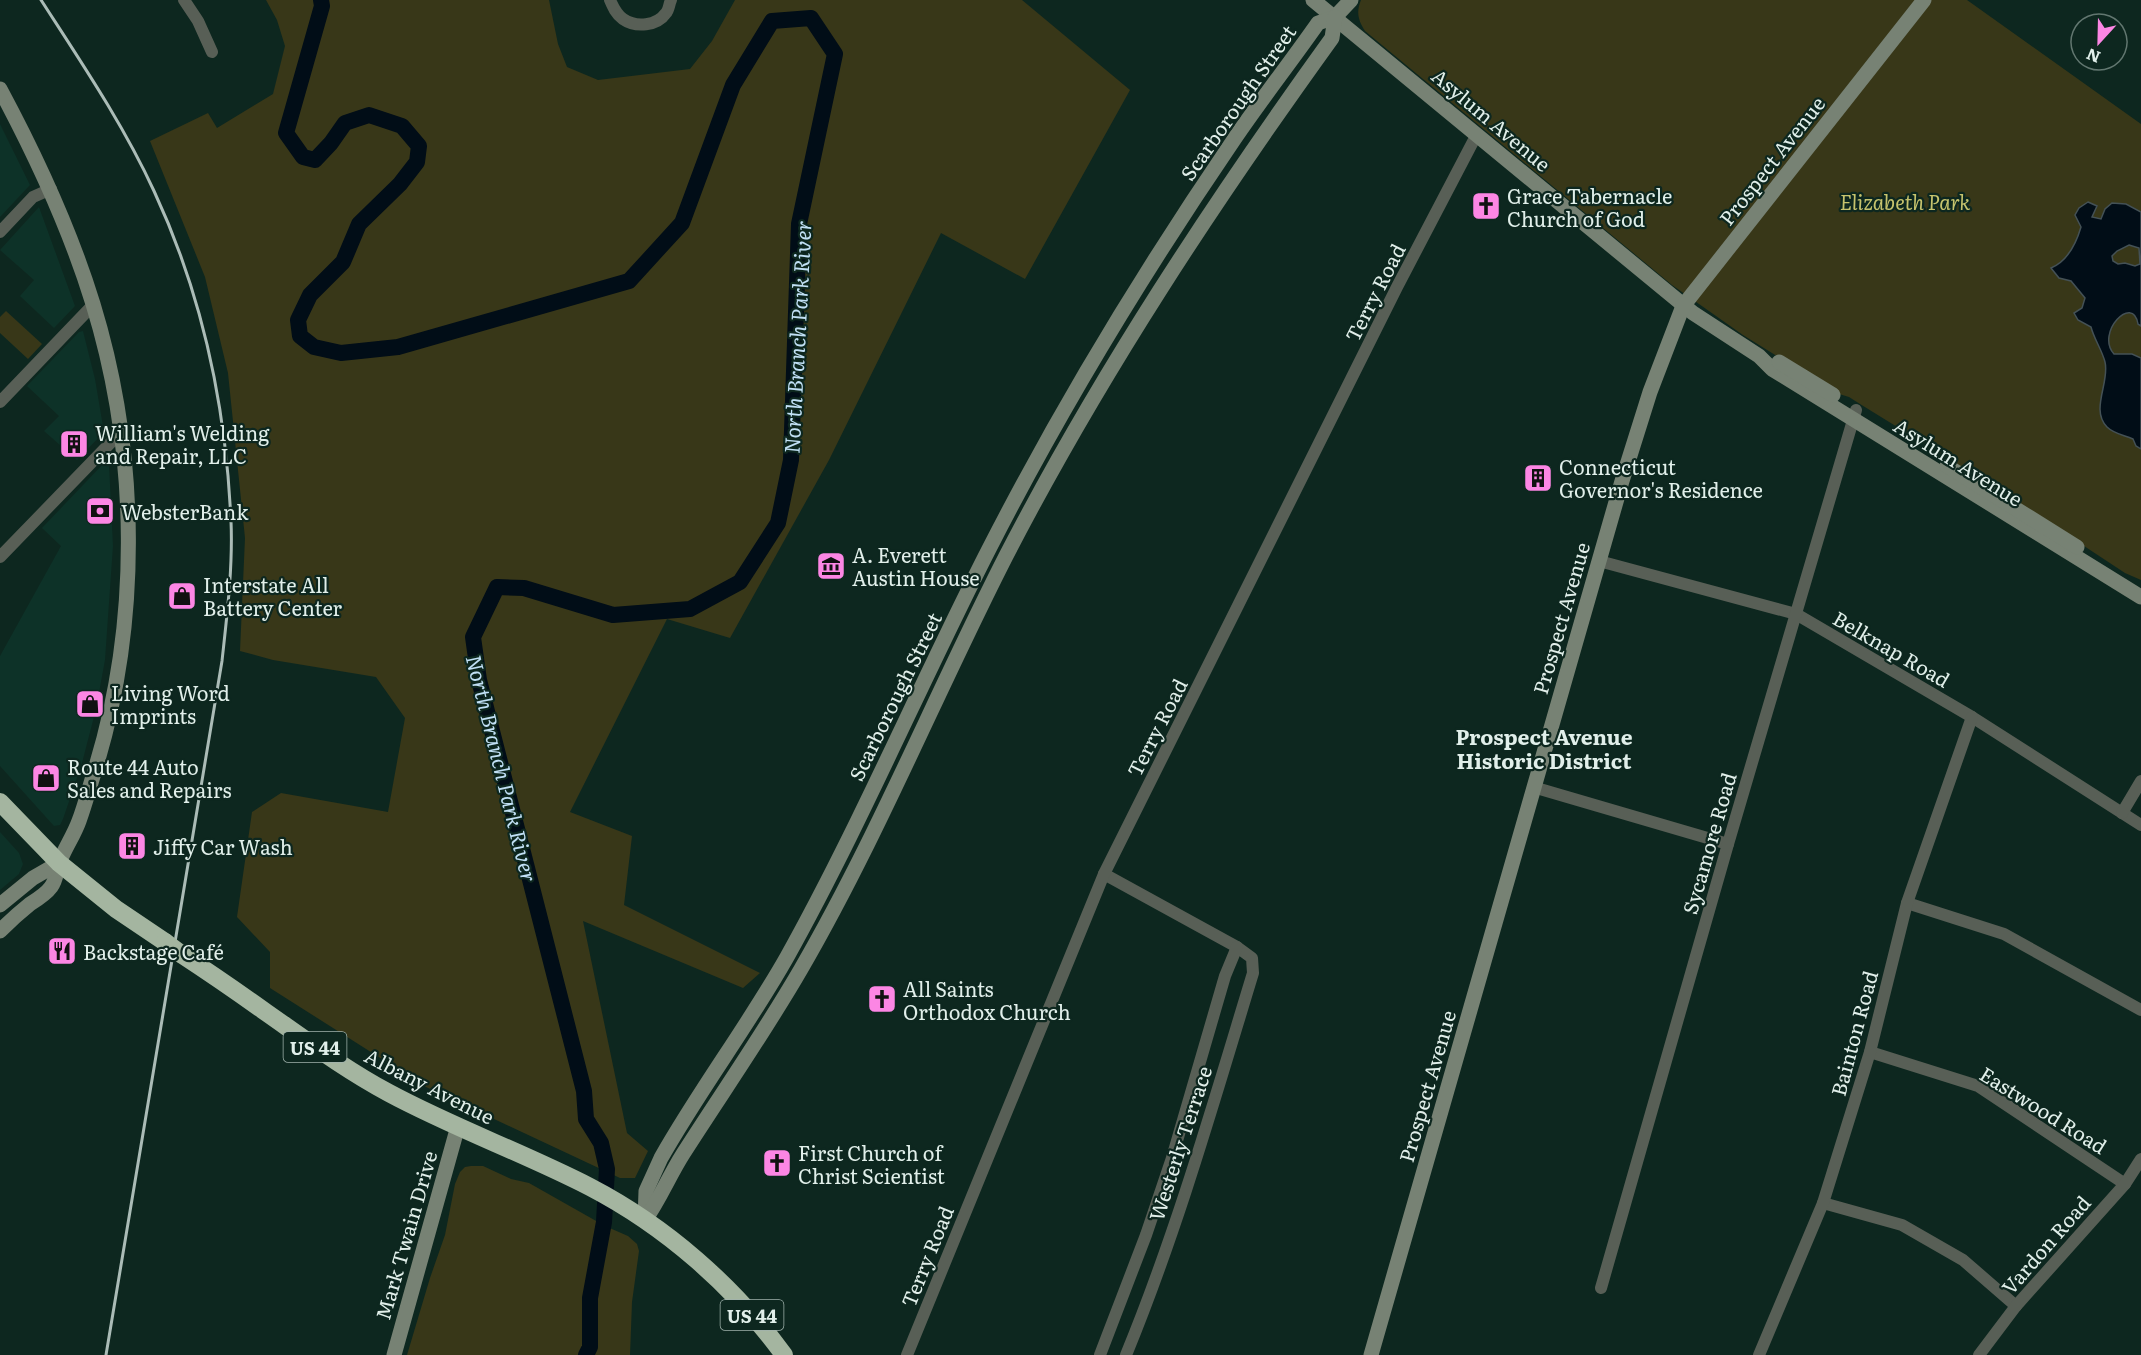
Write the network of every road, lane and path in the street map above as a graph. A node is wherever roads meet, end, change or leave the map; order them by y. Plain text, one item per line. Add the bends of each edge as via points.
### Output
1 (184, 0) edge
2 (609, 0) edge
3 (671, 0) edge
4 (1314, 0) edge
5 (1351, 0) edge
6 (1924, 0) edge
7 (1335, 17) junction
8 (212, 52) dead end
9 (0, 89) edge
10 (1477, 134) junction
11 (1234, 138) junction
12 (1251, 150) junction
13 (51, 189) junction
14 (0, 231) edge
15 (1164, 246) junction
16 (1180, 257) junction
17 (93, 305) junction
18 (1683, 306) junction
19 (0, 402) edge
20 (1065, 409) junction
21 (1854, 415) junction
22 (1083, 418) junction
23 (120, 433) junction
24 (990, 547) junction
25 (1007, 554) junction
26 (0, 557) edge
27 (1599, 561) junction
28 (2141, 587) edge
29 (2141, 597) edge
30 (1796, 614) junction
31 (913, 701) junction
32 (931, 710) junction
33 (1972, 717) junction
34 (2141, 781) edge
35 (1533, 787) junction
36 (0, 802) edge
37 (2122, 813) junction
38 (2141, 825) edge
39 (1728, 844) junction
40 (839, 859) junction
41 (59, 863) junction
42 (855, 870) junction
43 (1104, 874) junction
44 (1908, 903) junction
45 (0, 905) edge
46 (0, 931) edge
47 (1237, 947) junction
48 (786, 959) junction
49 (802, 968) junction
50 (2141, 1010) edge
51 (1870, 1052) junction
52 (458, 1126) junction
53 (2141, 1159) edge
54 (2125, 1184) junction
55 (1823, 1203) junction
56 (645, 1220) junction
57 (1601, 1288) dead end
58 (2016, 1306) junction
59 (394, 1355) edge
60 (784, 1355) edge
61 (907, 1355) edge
62 (1100, 1355) edge
63 (1126, 1355) edge
64 (1371, 1355) edge
65 (1759, 1355) edge
66 (1979, 1355) edge

1 - 8 street
2 - 3 street via 623,19 643,25 667,13
4 - 7 main road, Asylum Avenue
5 - 7 main road
6 - 18 main road, Prospect Avenue
7 - 10 main road, Asylum Avenue
7 - 11 main road, Scarborough Street via 1318,23
7 - 12 main road, Scarborough Street via 1332,38
9 - 13 main road
10 - 18 main road, Asylum Avenue
10 - 43 street, Terry Road
11 - 12 main road
11 - 15 main road, Scarborough Street
12 - 16 main road, Scarborough Street
13 - 14 street via 33,197
13 - 17 main road
15 - 16 main road
15 - 20 main road, Scarborough Street
16 - 22 main road, Scarborough Street
17 - 19 street
17 - 23 main road
18 - 21 main road, Asylum Avenue via 1759,356 1772,369
18 - 27 main road, Prospect Avenue via 1650,392
20 - 22 main road
20 - 24 main road, Scarborough Street
21 - 28 main road, Asylum Avenue
21 - 29 main road, Asylum Avenue
21 - 30 street, Sycamore Road
22 - 25 main road, Scarborough Street
23 - 26 street
23 - 41 main road via 127,496 124,630 100,753 80,820
24 - 25 main road
24 - 31 main road, Scarborough Street
25 - 32 main road, Scarborough Street
27 - 30 street, Belknap Road
27 - 35 main road, Prospect Avenue
30 - 33 street, Belknap Road
30 - 39 street, Sycamore Road
31 - 32 main road
31 - 40 main road, Scarborough Street
32 - 42 main road, Scarborough Street
33 - 37 street, Belknap Road
33 - 44 street, Bainton Road
34 - 37 street
35 - 39 street
35 - 64 main road, Prospect Avenue
36 - 41 highway, Albany Avenue / US 44
37 - 38 street, Belknap Road
39 - 57 street, Sycamore Road
40 - 42 main road
40 - 48 main road, Scarborough Street
41 - 45 main road
41 - 46 main road via 49,890
41 - 52 highway, Albany Avenue / US 44, bridge via 116,909 355,1073
42 - 49 main road, Scarborough Street
43 - 47 street, Westerly Terrace
43 - 61 street, Terry Road
44 - 50 street via 2004,934
44 - 51 street, Bainton Road
47 - 62 street, Westerly Terrace via 1146,1235
47 - 63 street, Westerly Terrace via 1252,958 1253,973 1194,1166
48 - 49 main road
48 - 56 main road, Scarborough Street via 661,1158 646,1191
49 - 56 main road, Scarborough Street
51 - 54 street, Eastwood Road via 1978,1086
51 - 55 street, Bainton Road
52 - 56 highway, Albany Avenue / US 44 via 590,1187
52 - 59 main road, Mark Twain Drive
53 - 54 street, Vardon Road
54 - 58 street, Vardon Road
55 - 58 street via 1902,1225 1963,1260
55 - 65 street, Bainton Road
56 - 60 highway, Albany Avenue / US 44 via 715,1278
58 - 66 street, Vardon Road

